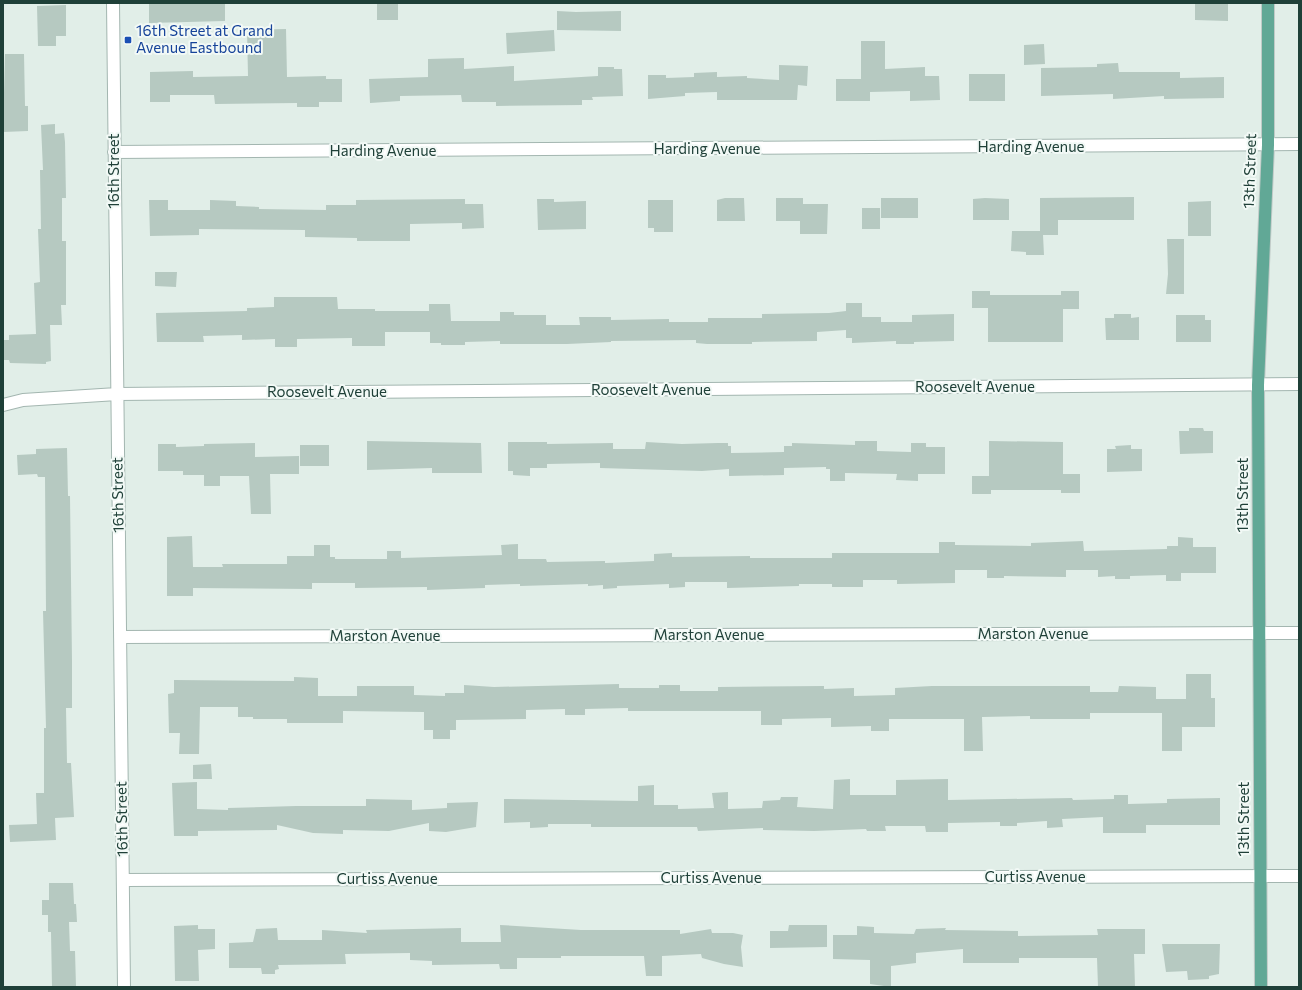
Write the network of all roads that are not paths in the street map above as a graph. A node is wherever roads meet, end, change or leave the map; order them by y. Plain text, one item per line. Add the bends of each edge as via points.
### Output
1 (113, 3) edge
2 (1268, 3) edge
3 (1299, 144) edge
4 (1268, 145) junction
5 (114, 152) junction
6 (1299, 384) edge
7 (1258, 385) junction
8 (117, 394) junction
9 (3, 405) edge
10 (1259, 633) junction
11 (1299, 633) edge
12 (120, 637) junction
13 (1299, 876) edge
14 (1260, 877) junction
15 (123, 880) junction
16 (124, 987) edge
17 (1261, 987) edge

1 - 5 street, 16th Street
2 - 4 main road, 13th Street
3 - 4 street, Harding Avenue
4 - 5 street, Harding Avenue
4 - 7 main road, 13th Street
5 - 8 street, 16th Street
6 - 7 street, Roosevelt Avenue
7 - 8 street, Roosevelt Avenue
7 - 10 main road, 13th Street
8 - 9 street, Roosevelt Avenue via 24,400
8 - 12 street, 16th Street
10 - 11 street, Marston Avenue
10 - 12 street, Marston Avenue
10 - 14 main road, 13th Street
12 - 15 street, 16th Street
13 - 14 street, Curtiss Avenue
14 - 15 street, Curtiss Avenue
14 - 17 main road, 13th Street
15 - 16 street, 16th Street

